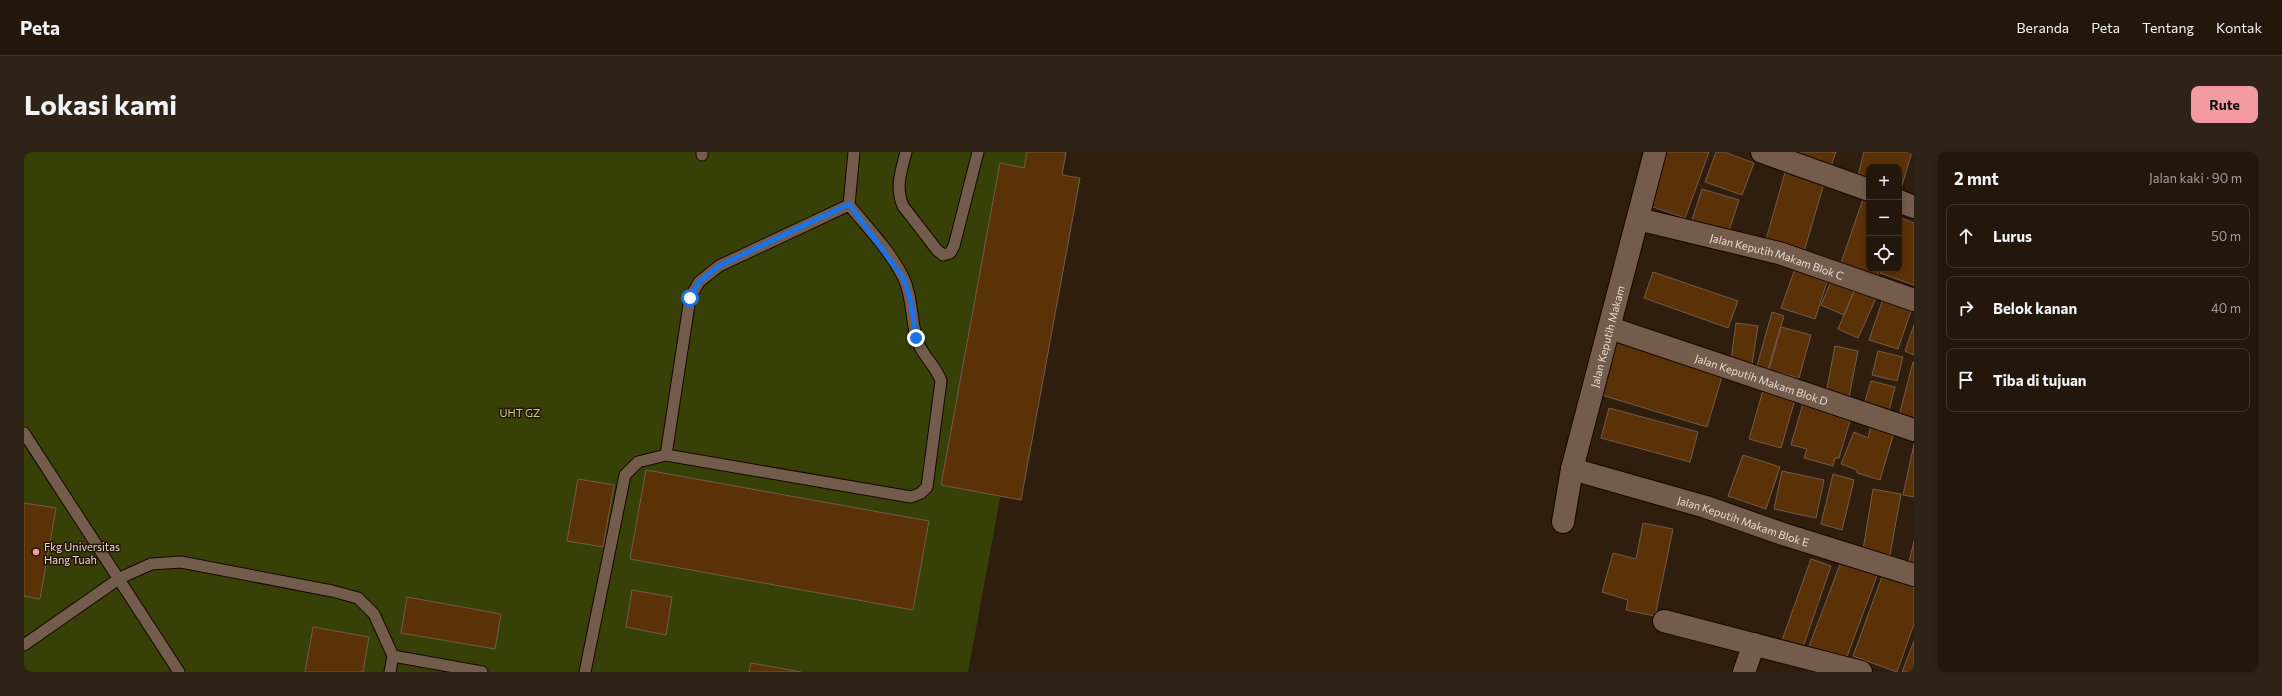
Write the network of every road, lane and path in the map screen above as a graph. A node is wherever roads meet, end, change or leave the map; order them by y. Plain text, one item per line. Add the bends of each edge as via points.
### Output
1 (854, 152) edge
2 (906, 152) edge
3 (978, 152) edge
4 (1655, 152) edge
5 (1762, 152) edge
6 (1866, 189) edge
7 (1902, 202) edge
8 (849, 204) junction
9 (1914, 207) edge
10 (1638, 219) junction
11 (1914, 300) edge
12 (1610, 328) junction
13 (1914, 430) edge
14 (24, 433) edge
15 (666, 455) junction
16 (1572, 469) junction
17 (1563, 522) dead end
18 (1914, 575) edge
19 (120, 578) junction
20 (1664, 621) dead end
21 (1754, 644) junction
22 (24, 645) edge
23 (393, 656) junction
24 (179, 672) edge
25 (390, 672) edge
26 (482, 672) edge
27 (585, 672) edge
28 (1744, 672) edge
29 (1861, 672) edge

1 - 8 lane
2 - 3 lane via 898,180 903,206 937,250 943,254 950,253 954,246
4 - 10 street, Jalan Keputih Makam
5 - 6 street
7 - 9 street
8 - 15 lane via 719,266 699,282 690,298
8 - 15 lane via 904,279 911,302 916,338 927,359 939,374 941,382 927,487 911,497
10 - 11 street, Jalan Keputih Makam Blok C via 1798,259
10 - 12 street, Jalan Keputih Makam
12 - 13 street, Jalan Keputih Makam Blok D
12 - 16 street, Jalan Keputih Makam
14 - 19 lane
15 - 27 lane via 638,462 625,475
16 - 17 street, Jalan Keputih Makam
16 - 18 street, Jalan Keputih Makam Blok E via 1706,507
19 - 22 lane
19 - 23 lane via 151,564 181,562 358,598 374,614
19 - 24 lane
20 - 21 street
21 - 28 street
21 - 29 street
23 - 25 lane
23 - 26 lane

